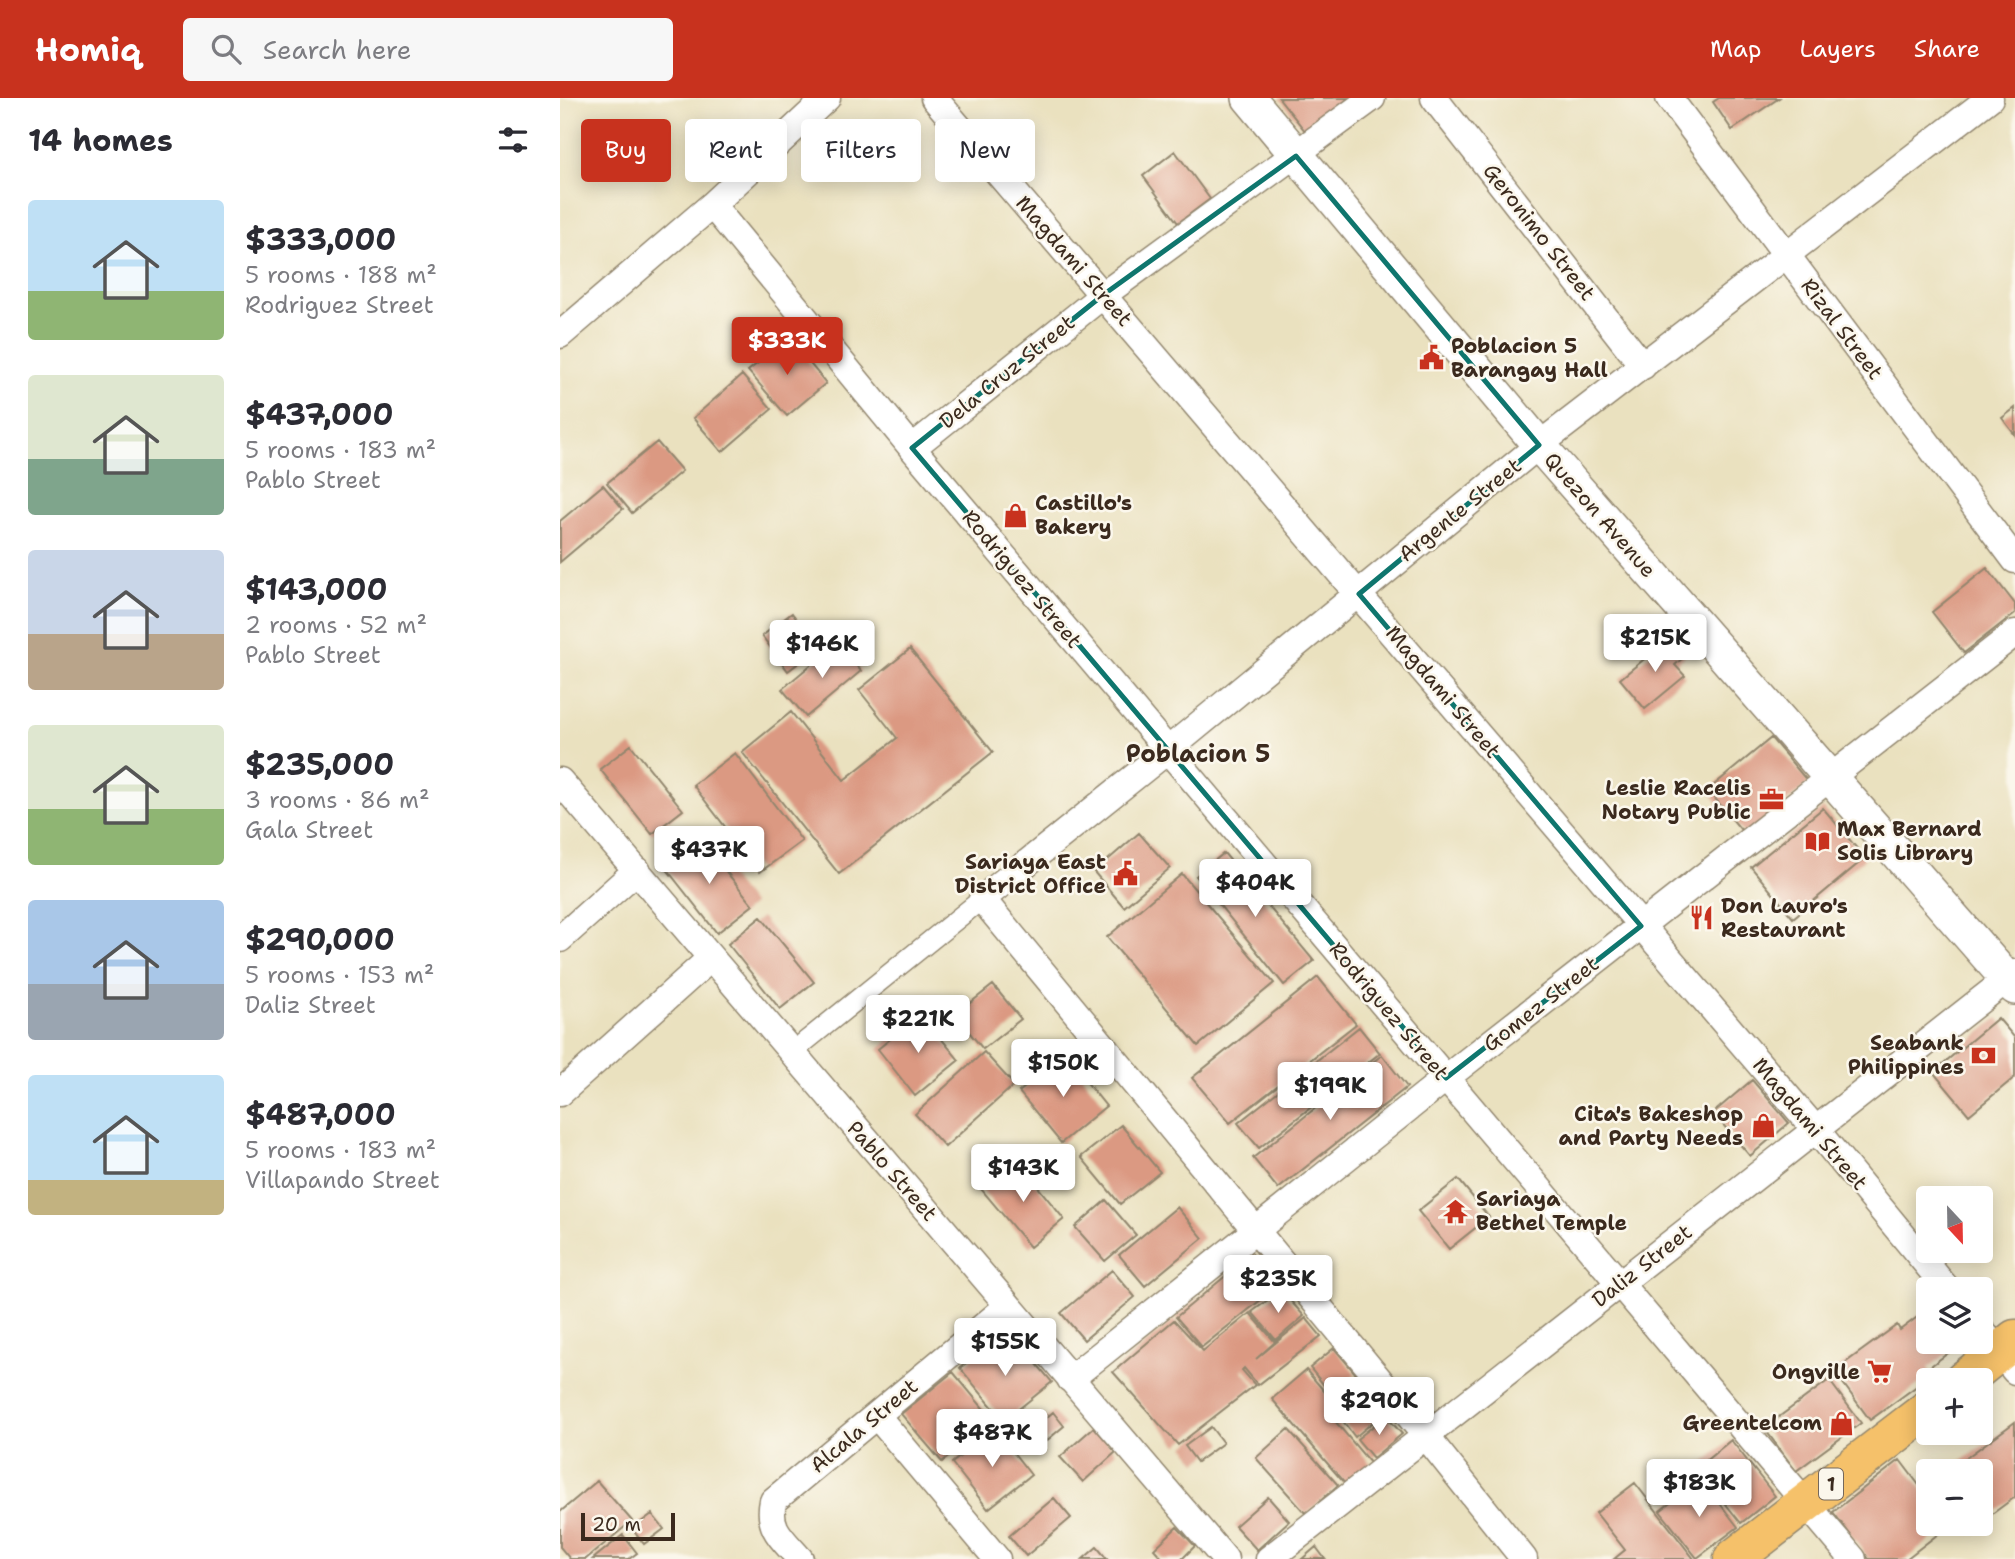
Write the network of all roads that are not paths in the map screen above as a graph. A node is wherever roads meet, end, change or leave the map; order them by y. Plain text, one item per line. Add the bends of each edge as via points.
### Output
1 (827, 98) edge
2 (934, 98) edge
3 (1249, 98) edge
4 (1372, 98) edge
5 (1434, 98) edge
6 (1669, 98) edge
7 (1990, 98) edge
8 (1296, 156) junction
9 (712, 205) junction
10 (1786, 255) junction
11 (1103, 295) junction
12 (560, 335) edge
13 (1643, 366) junction
14 (1539, 445) junction
15 (912, 448) junction
16 (2015, 560) edge
17 (1359, 594) junction
18 (2015, 633) edge
19 (1168, 750) junction
20 (1830, 778) junction
21 (560, 781) edge
22 (637, 870) junction
23 (982, 899) junction
24 (1641, 926) junction
25 (560, 939) edge
26 (711, 958) junction
27 (2012, 980) edge
28 (791, 1053) junction
29 (1446, 1077) junction
30 (560, 1093) edge
31 (1816, 1130) junction
32 (1256, 1230) junction
33 (1937, 1277) edge
34 (1620, 1283) junction
35 (1008, 1306) junction
36 (2002, 1348) edge
37 (1978, 1368) edge
38 (1070, 1379) junction
39 (877, 1416) junction
40 (1916, 1418) edge
41 (1425, 1435) junction
42 (1805, 1503) junction
43 (800, 1559) edge
44 (997, 1559) edge
45 (1225, 1559) edge
46 (1269, 1559) edge
47 (1524, 1559) edge
48 (1733, 1559) edge
49 (1853, 1559) edge

1 - 9 street
2 - 11 street, Magdami Street
3 - 8 street, Quezon Avenue
4 - 8 street, Dela Cruz Street
5 - 13 street, Geronimo Street
6 - 10 street, Rizal Street
7 - 10 street, Argente Street
8 - 11 street, Dela Cruz Street
8 - 14 street, Quezon Avenue
9 - 12 street
9 - 15 street, Rodriguez Street
10 - 13 street, Argente Street
10 - 16 street, Rizal Street
11 - 15 street, Dela Cruz Street
11 - 17 street, Magdami Street
13 - 14 street, Argente Street
14 - 17 street, Argente Street
14 - 20 street, Quezon Avenue
15 - 19 street, Rodriguez Street
17 - 19 street, Argente Street
17 - 24 street, Magdami Street
18 - 20 street, Gomez Street
19 - 23 street, Argente Street
19 - 29 street, Rodriguez Street
20 - 24 street, Gomez Street
20 - 27 street, Quezon Avenue
21 - 22 street, Pablo Street
22 - 25 street
22 - 26 street, Pablo Street
23 - 28 street
23 - 32 street
24 - 29 street, Gomez Street
24 - 31 street, Magdami Street
26 - 28 street, Pablo Street
26 - 30 street
27 - 31 street, Daliz Street
28 - 35 street, Pablo Street
29 - 32 street, Gomez Street
29 - 34 street, Rodriguez Street
31 - 33 street, Magdami Street
31 - 34 street, Daliz Street
32 - 38 street, Gomez Street
32 - 41 street
34 - 41 street, Daliz Street
34 - 42 street, Rodriguez Street
35 - 38 street, Pablo Street
35 - 39 street, Alcala Street
36 - 37 main road
38 - 45 street, Pablo Street
39 - 43 street, Alcala Street via 773,1501 774,1528
39 - 44 street
40 - 42 main road, 1
41 - 46 street, Daliz Street
41 - 47 street
42 - 48 main road, 1
42 - 49 street, Rodriguez Street

